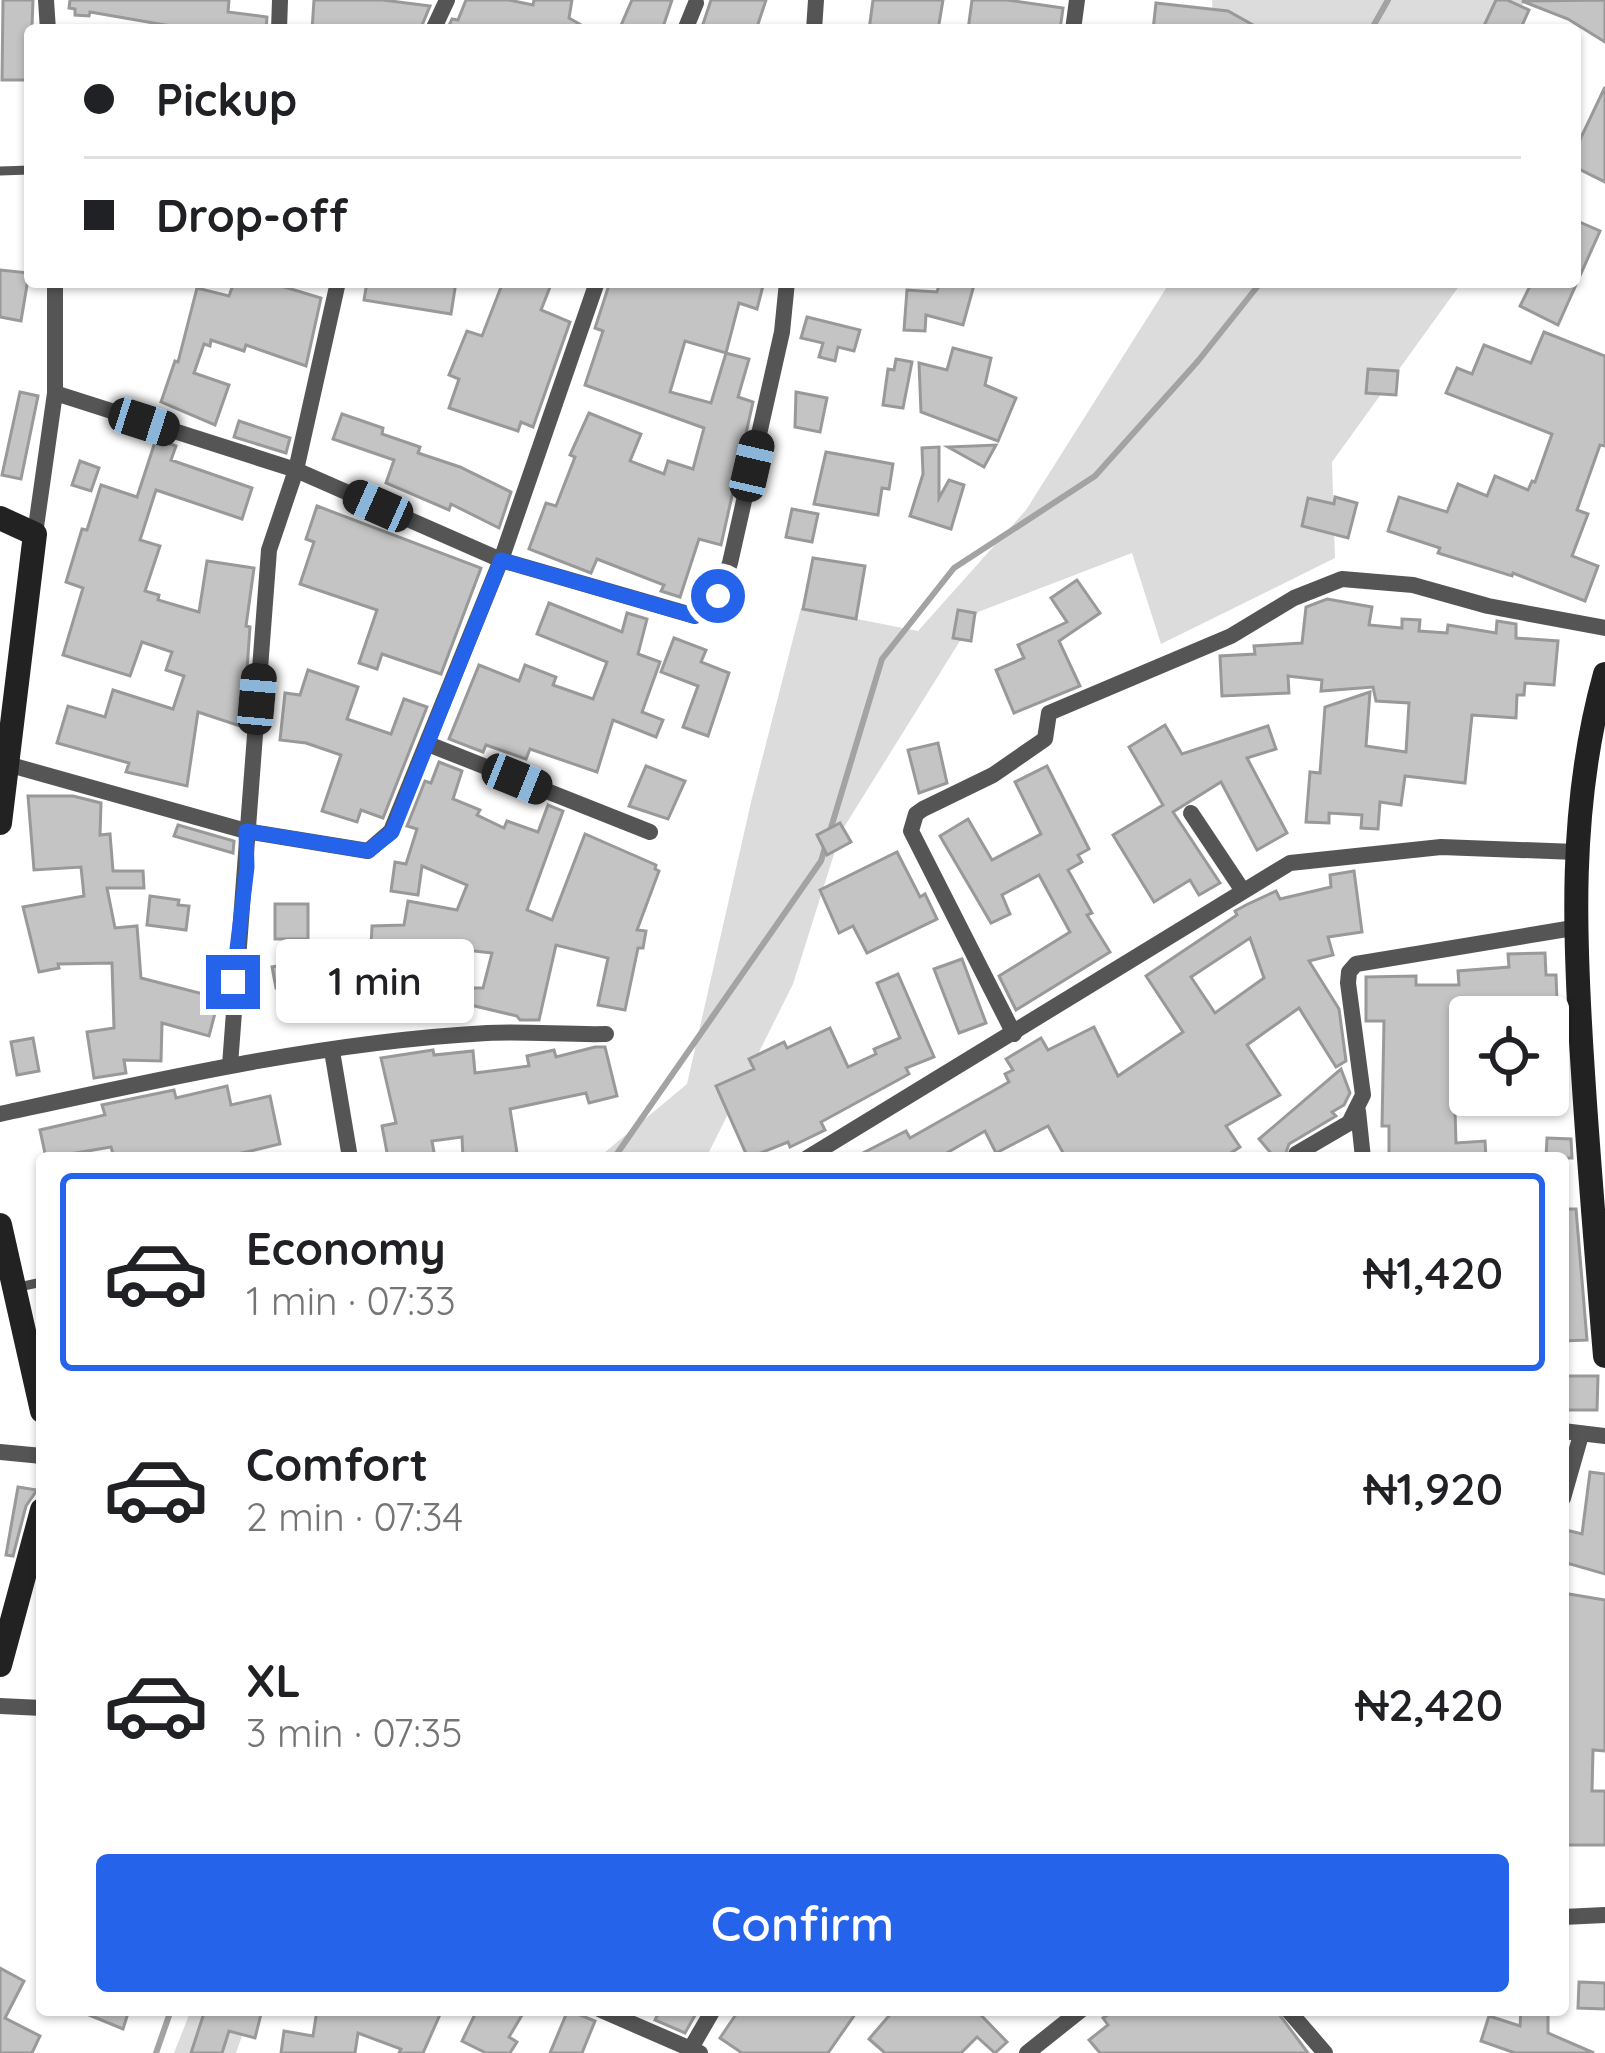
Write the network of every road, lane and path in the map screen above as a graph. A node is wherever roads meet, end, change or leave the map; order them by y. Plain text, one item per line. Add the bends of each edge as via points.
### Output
1 (55, 288) edge
2 (337, 288) edge
3 (595, 288) edge
4 (786, 288) edge
5 (55, 393) junction
6 (296, 470) junction
7 (0, 518) edge
8 (34, 534) junction
9 (501, 560) junction
10 (1605, 628) edge
11 (1605, 674) edge
12 (1600, 711) edge
13 (428, 745) junction
14 (7, 764) junction
15 (1190, 813) dead end
16 (0, 823) edge
17 (246, 831) junction
18 (650, 832) dead end
19 (1576, 852) junction
20 (1243, 891) junction
21 (1573, 928) junction
22 (606, 1034) dead end
23 (1013, 1034) junction
24 (332, 1051) junction
25 (230, 1065) junction
26 (1358, 1111) junction
27 (0, 1114) edge
28 (349, 1152) edge
29 (817, 1152) edge
30 (1299, 1152) edge
31 (1363, 1152) edge
32 (0, 1225) edge
33 (36, 1283) edge
34 (14, 1288) junction
35 (1605, 1356) edge
36 (36, 1385) edge
37 (1572, 1433) edge
38 (1605, 1436) edge
39 (0, 1452) edge
40 (36, 1455) edge
41 (36, 1535) edge
42 (0, 1665) edge
43 (0, 1706) edge
44 (36, 1708) edge
45 (1605, 1915) edge
46 (1569, 1917) edge
47 (615, 2016) edge
48 (710, 2016) edge
49 (1074, 2016) edge
50 (1293, 2016) edge
51 (695, 2050) edge
52 (1028, 2053) edge
53 (1325, 2053) edge

1 - 5 street
2 - 6 street
3 - 9 street
4 - 9 street via 730,563 708,609 694,616
5 - 6 street
5 - 8 street
6 - 9 street
6 - 17 street via 269,550
7 - 8 street
8 - 14 street
9 - 13 street
10 - 23 street via 1413,585 1342,579 1049,713 1046,739 912,822
11 - 12 street
12 - 19 street
13 - 17 street via 392,832 368,851
13 - 18 street
14 - 16 street
14 - 17 street
15 - 20 street
17 - 25 street
19 - 20 street via 1441,847 1290,863
19 - 21 street
20 - 23 street
21 - 26 street via 1356,964 1348,983 1364,1095
21 - 35 street
22 - 24 street via 490,1033
23 - 29 street
24 - 25 street
24 - 28 street
25 - 27 street
26 - 30 street
26 - 31 street
32 - 34 street
33 - 34 lane
34 - 36 street
37 - 38 street
39 - 40 street
41 - 42 street
43 - 44 street
45 - 46 street
47 - 51 street
48 - 51 street
49 - 52 street
50 - 53 street

